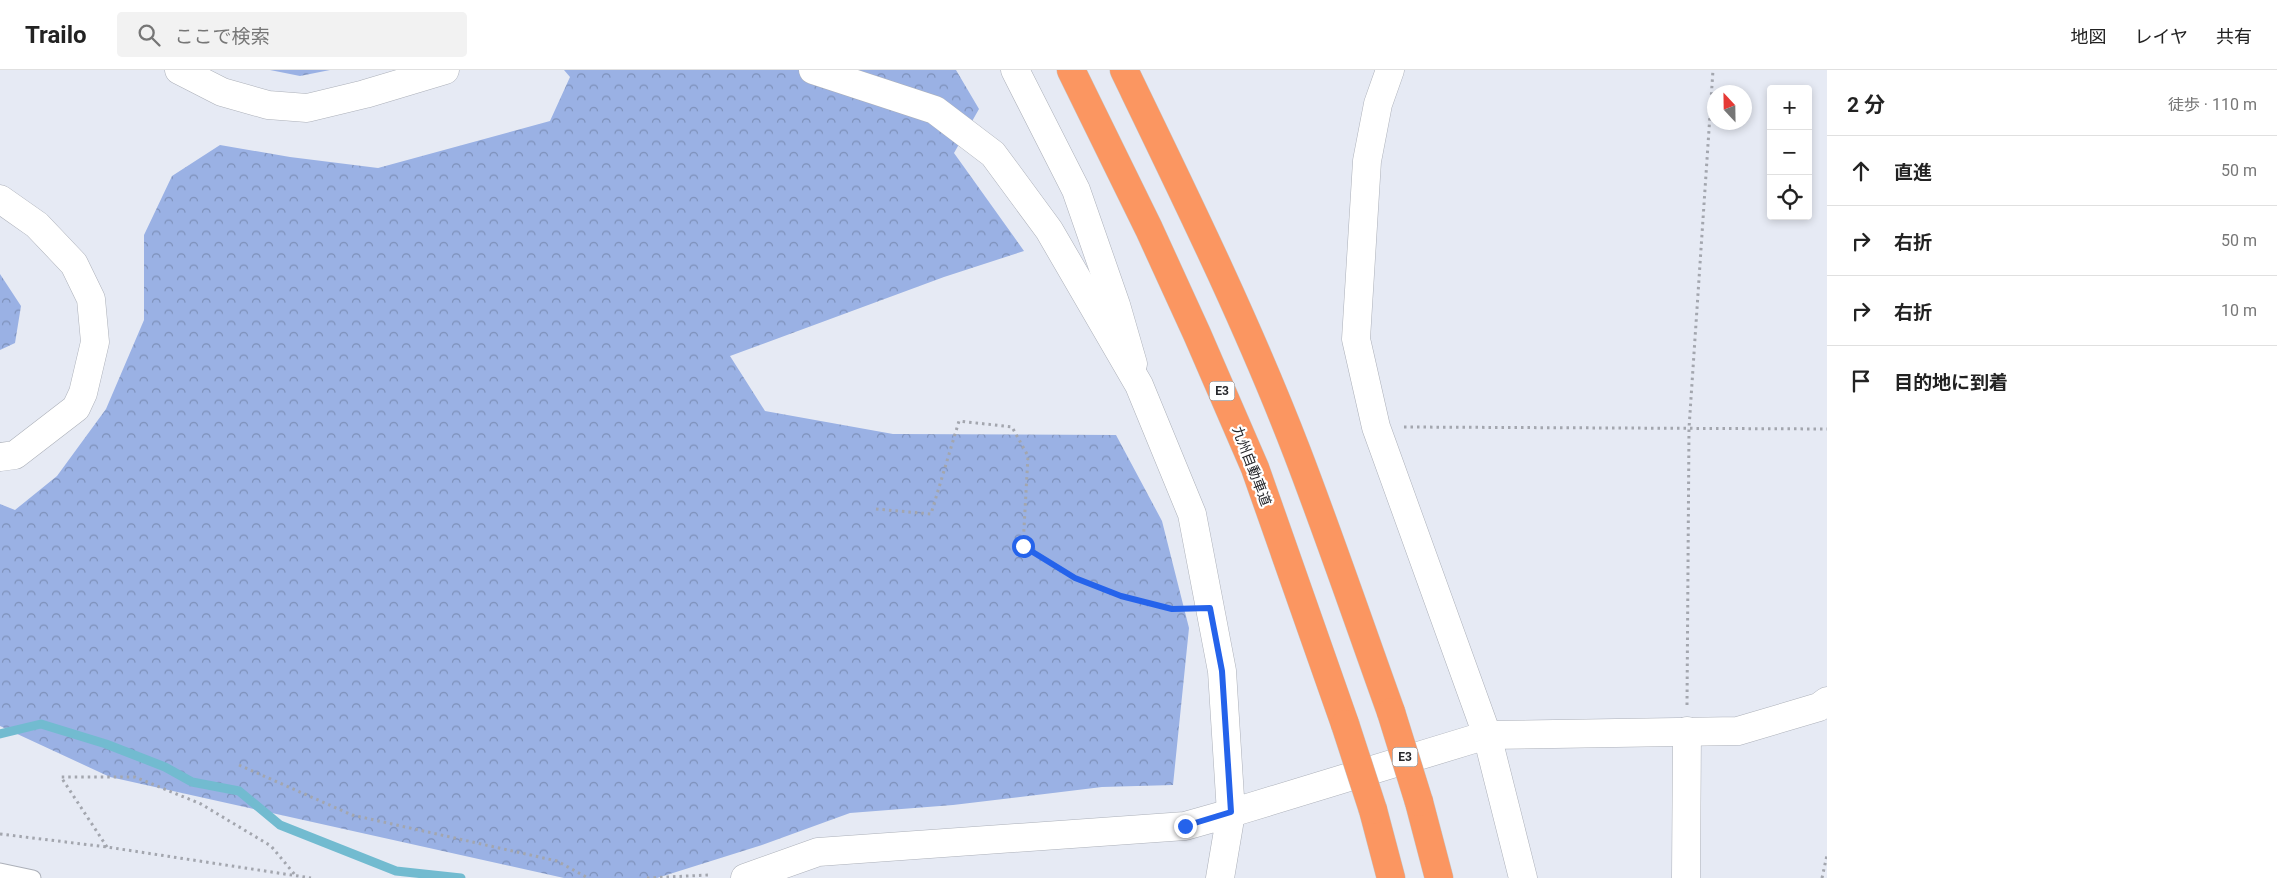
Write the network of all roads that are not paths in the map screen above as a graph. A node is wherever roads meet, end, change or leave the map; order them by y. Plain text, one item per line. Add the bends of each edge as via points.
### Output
1 (179, 70) edge
2 (444, 70) edge
3 (813, 70) edge
4 (1015, 70) edge
5 (1071, 70) edge
6 (1124, 70) edge
7 (1390, 70) edge
8 (0, 199) edge
9 (1139, 385) junction
10 (0, 457) edge
11 (1827, 701) edge
12 (1687, 731) junction
13 (1487, 735) junction
14 (1231, 812) junction
15 (0, 871) edge
16 (33, 878) edge
17 (745, 878) edge
18 (1220, 878) edge
19 (1391, 878) edge
20 (1439, 878) edge
21 (1522, 878) edge
22 (1686, 878) edge

1 - 2 street via 222,92 268,105 307,108
3 - 9 street via 935,110 994,154 1049,230
4 - 9 street via 1076,190
5 - 19 highway, 九州自動車道 / E3, bridge via 1149,229 1251,459 1345,724
6 - 20 highway, E3, bridge via 1194,214 1297,452 1391,712
7 - 13 street via 1378,104 1366,161 1356,339 1376,427
8 - 10 street via 38,225 74,264 91,299 95,342 83,393 76,408 15,455
9 - 14 street via 1192,514 1222,671
11 - 12 street via 1819,707 1738,731
12 - 13 street
12 - 22 street
13 - 14 street
13 - 21 street
14 - 17 street via 1185,826 818,852
14 - 18 street
15 - 16 lane

